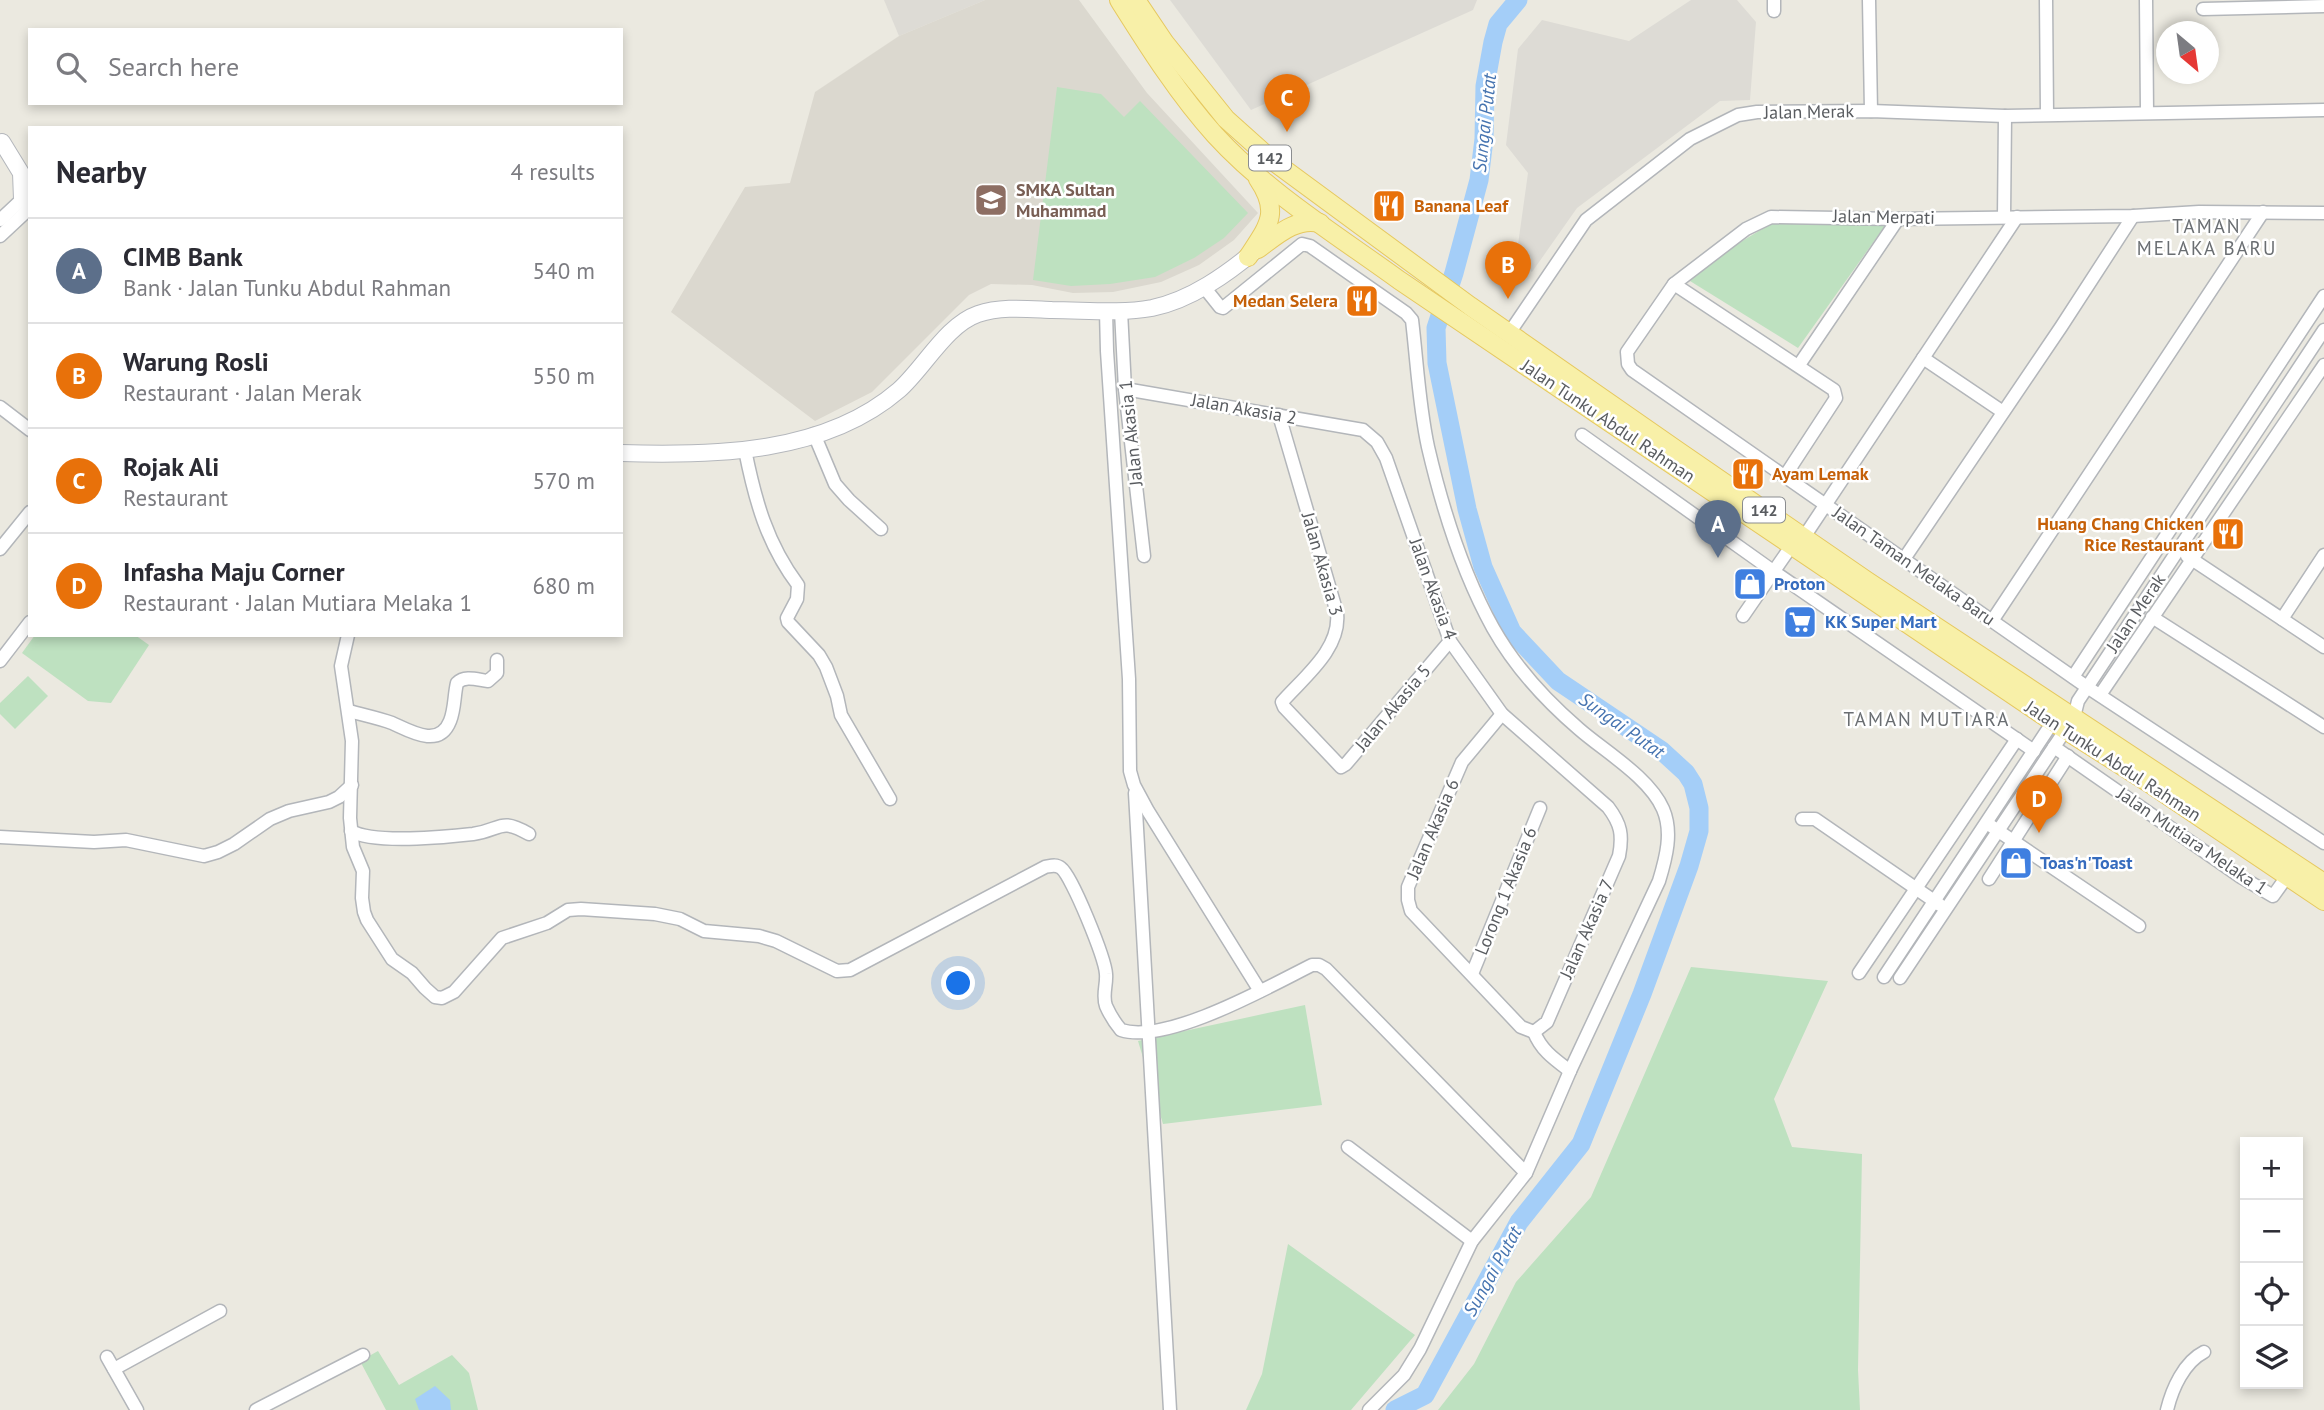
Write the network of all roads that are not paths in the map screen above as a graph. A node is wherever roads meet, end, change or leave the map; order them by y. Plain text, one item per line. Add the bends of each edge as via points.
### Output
1 (1119, 0) edge
2 (1136, 0) edge
3 (1869, 0) edge
4 (2046, 0) edge
5 (2146, 0) edge
6 (2246, 3) edge
7 (2324, 6) edge
8 (2203, 9) dead end
9 (2324, 110) edge
10 (1871, 111) junction
11 (2147, 112) junction
12 (2047, 114) junction
13 (2006, 116) junction
14 (1226, 119) junction
15 (1, 141) edge
16 (1234, 154) junction
17 (28, 165) edge
18 (27, 200) edge
19 (1299, 208) junction
20 (2263, 212) junction
21 (2324, 214) edge
22 (2133, 216) junction
23 (2011, 217) junction
24 (1898, 219) junction
25 (5, 220) edge
26 (1320, 223) junction
27 (0, 236) edge
28 (1248, 257) junction
29 (1410, 262) junction
30 (1399, 280) junction
31 (1674, 284) junction
32 (1204, 287) junction
33 (2324, 296) edge
34 (1384, 297) junction
35 (1113, 311) junction
36 (1465, 314) junction
37 (2324, 330) edge
38 (1510, 332) junction
39 (1627, 352) joint
40 (1923, 358) junction
41 (1799, 365) junction
42 (2324, 365) edge
43 (1125, 389) junction
44 (2255, 401) junction
45 (0, 407) edge
46 (2271, 411) junction
47 (2003, 412) junction
48 (1279, 415) junction
49 (2285, 422) junction
50 (28, 428) edge
51 (1363, 430) joint
52 (814, 434) junction
53 (1582, 435) dead end
54 (745, 450) junction
55 (623, 453) edge
56 (1785, 476) junction
57 (2203, 479) junction
58 (2218, 490) junction
59 (1826, 505) junction
60 (28, 514) edge
61 (881, 529) dead end
62 (1798, 541) junction
63 (0, 549) edge
64 (2178, 550) junction
65 (2324, 555) edge
66 (1144, 556) dead end
67 (1904, 559) junction
68 (2192, 559) junction
69 (1773, 571) junction
70 (1743, 616) dead end
71 (2152, 617) junction
72 (2282, 619) junction
73 (1993, 621) junction
74 (28, 625) edge
75 (348, 637) edge
76 (1451, 641) junction
77 (2324, 647) edge
78 (497, 660) dead end
79 (0, 661) edge
80 (2073, 677) junction
81 (2087, 687) junction
82 (2100, 695) junction
83 (1285, 698) joint
84 (349, 711) junction
85 (1503, 714) junction
86 (2066, 716) junction
87 (2324, 727) edge
88 (2017, 739) junction
89 (2054, 747) junction
90 (2034, 751) junction
91 (2068, 756) junction
92 (352, 785) junction
93 (1134, 785) junction
94 (890, 799) dead end
95 (1540, 808) dead end
96 (1802, 819) dead end
97 (1618, 820) joint
98 (1986, 822) junction
99 (1998, 830) junction
100 (351, 831) junction
101 (529, 834) dead end
102 (2014, 840) junction
103 (2, 841) edge
104 (2324, 843) edge
105 (2288, 875) junction
106 (1989, 879) dead end
107 (2324, 883) edge
108 (1917, 889) junction
109 (1934, 901) junction
110 (2324, 901) edge
111 (1946, 909) junction
112 (2139, 926) dead end
113 (1859, 973) dead end
114 (1472, 974) junction
115 (1884, 976) dead end
116 (1900, 978) dead end
117 (1260, 991) junction
118 (1534, 1032) junction
119 (1149, 1033) junction
120 (1570, 1070) junction
121 (1348, 1147) dead end
122 (1526, 1173) junction
123 (1472, 1241) junction
124 (220, 1311) dead end
125 (2204, 1352) dead end
126 (363, 1355) dead end
127 (107, 1357) dead end
128 (114, 1369) junction
129 (137, 1410) edge
130 (256, 1410) edge
131 (1170, 1410) edge
132 (1369, 1410) edge
133 (2166, 1410) edge

1 - 16 main road, Jalan Tunku Abdul Rahman / 142 via 1191,105
2 - 14 main road, Jalan Tunku Abdul Rahman / 142
3 - 10 street
4 - 12 street
5 - 11 street
6 - 7 street
6 - 8 street
9 - 11 street, Jalan Merak
10 - 13 street, Jalan Merak
10 - 38 street, Jalan Merak via 1757,112 1738,115 1690,139 1586,220
11 - 12 street, Jalan Merak
12 - 13 street, Jalan Merak
13 - 23 street
14 - 19 main road via 1245,146 1291,186
14 - 29 main road, Jalan Tunku Abdul Rahman / 142 via 1273,161
15 - 17 main road
15 - 18 main road via 21,173
16 - 19 main road, Jalan Tunku Abdul Rahman / 142
16 - 28 main road via 1268,194 1271,206 1270,219
18 - 25 street
19 - 26 main road, Jalan Tunku Abdul Rahman / 142
19 - 28 main road
19 - 29 main road via 1326,211
20 - 21 street, Jalan Merpati
20 - 22 street, Jalan Merpati
20 - 73 street
22 - 23 street, Jalan Merpati
22 - 47 street
23 - 24 street, Jalan Merpati
23 - 40 street
24 - 31 street, Jalan Merpati via 1771,217 1746,229
24 - 41 street
25 - 27 street
26 - 28 main road via 1293,226
26 - 30 main road, Jalan Tunku Abdul Rahman / 142
28 - 32 main road
29 - 36 main road, Jalan Tunku Abdul Rahman / 142 via 1437,282
30 - 34 street
30 - 36 main road, Jalan Tunku Abdul Rahman / 142 via 1429,300
31 - 39 street, Jalan Merpati
31 - 41 street
32 - 34 street via 1223,309 1302,244
32 - 35 main road via 1165,304
33 - 44 street
34 - 120 street via 1412,320 1428,446 1459,552 1493,628 1543,697 1650,787 1666,819 1666,860 1659,881
35 - 43 street, Jalan Akasia 1
35 - 52 main road via 1008,309 975,315 954,329 898,390 855,419
35 - 93 street via 1107,351
36 - 38 main road, Jalan Tunku Abdul Rahman / 142
36 - 62 main road, Jalan Tunku Abdul Rahman / 142
37 - 46 street, Jalan Merak
38 - 62 main road, Jalan Tunku Abdul Rahman / 142
39 - 56 street, Jalan Taman Melaka Baru via 1632,370
40 - 47 street
40 - 59 street
41 - 56 street via 1833,390 1836,398
42 - 49 street, Jalan Merak
43 - 48 street, Jalan Akasia 2
43 - 66 street, Jalan Akasia 1
44 - 46 street
44 - 57 street
45 - 50 street
46 - 49 street
46 - 58 street, Jalan Merak
47 - 67 street
48 - 51 street, Jalan Akasia 2
48 - 83 street, Jalan Akasia 3 via 1339,625 1326,651
49 - 68 street, Jalan Merak
51 - 76 street, Jalan Akasia 4 via 1386,458
52 - 54 main road
52 - 61 street via 835,484
53 - 69 street
54 - 55 main road
54 - 94 street via 762,522 798,585 788,622 826,667 841,715
56 - 59 street, Jalan Taman Melaka Baru
57 - 58 street
57 - 80 street
58 - 64 street, Jalan Merak
59 - 62 street
59 - 67 street, Jalan Taman Melaka Baru
60 - 63 street
62 - 69 street
62 - 86 main road, Jalan Tunku Abdul Rahman / 142
64 - 68 street
64 - 81 street, Jalan Merak
65 - 72 street
67 - 73 street, Jalan Taman Melaka Baru
68 - 71 street, Jalan Merak
68 - 72 street
69 - 70 street
69 - 88 street
71 - 82 street, Jalan Merak
71 - 87 street
72 - 77 street
73 - 80 street, Jalan Taman Melaka Baru
74 - 79 street
75 - 84 street via 341,666
76 - 83 street, Jalan Akasia 5 via 1341,767 1283,707
76 - 85 street, Jalan Akasia 4
78 - 84 street via 497,673 488,681 467,678 457,683 450,722 434,736
80 - 81 street, Jalan Taman Melaka Baru
81 - 82 street, Jalan Taman Melaka Baru
81 - 86 street, Jalan Merak
82 - 104 street, Jalan Taman Melaka Baru
84 - 92 street
85 - 97 street, Jalan Akasia 4
85 - 114 street, Jalan Akasia 6 via 1462,762 1408,887 1412,911
86 - 89 street
86 - 90 street
86 - 105 main road, Jalan Tunku Abdul Rahman / 142
86 - 107 main road, Jalan Tunku Abdul Rahman / 142
88 - 90 street
88 - 108 street
89 - 91 street, Jalan Mutiara Melaka 1
89 - 99 street
90 - 98 street
91 - 102 street
91 - 105 street, Jalan Mutiara Melaka 1 via 2273,896
92 - 100 street
92 - 103 street via 329,803 270,819 234,844 204,856 126,840
93 - 117 street
93 - 119 street
95 - 114 street, Lorong 1 Akasia 6
96 - 108 street via 1815,819
97 - 118 street, Jalan Akasia 7 via 1623,838 1619,856 1546,1022
98 - 99 street
98 - 109 street
99 - 102 street
99 - 111 street
100 - 101 street via 372,838 416,837 476,833 502,824
100 - 119 street via 363,872 367,920 392,959 435,997 454,992 502,938 547,923 568,910 581,909 655,914 704,931 758,936 837,971 849,970 983,898 1056,865 1071,882 1104,963 1109,1013 1121,1030
102 - 106 street
102 - 112 street
105 - 110 main road, Jalan Tunku Abdul Rahman / 142
108 - 109 street
108 - 113 street
109 - 111 street
109 - 115 street
111 - 116 street
114 - 118 street, Jalan Akasia 6 via 1521,1027
117 - 119 street
117 - 122 street via 1312,965 1326,969
118 - 120 street, Jalan Akasia 6 via 1550,1056
119 - 131 street
120 - 122 street
121 - 123 street
122 - 123 street
123 - 132 street via 1415,1358
124 - 128 street
125 - 133 street via 2190,1361
126 - 130 street
127 - 128 street
128 - 129 street

